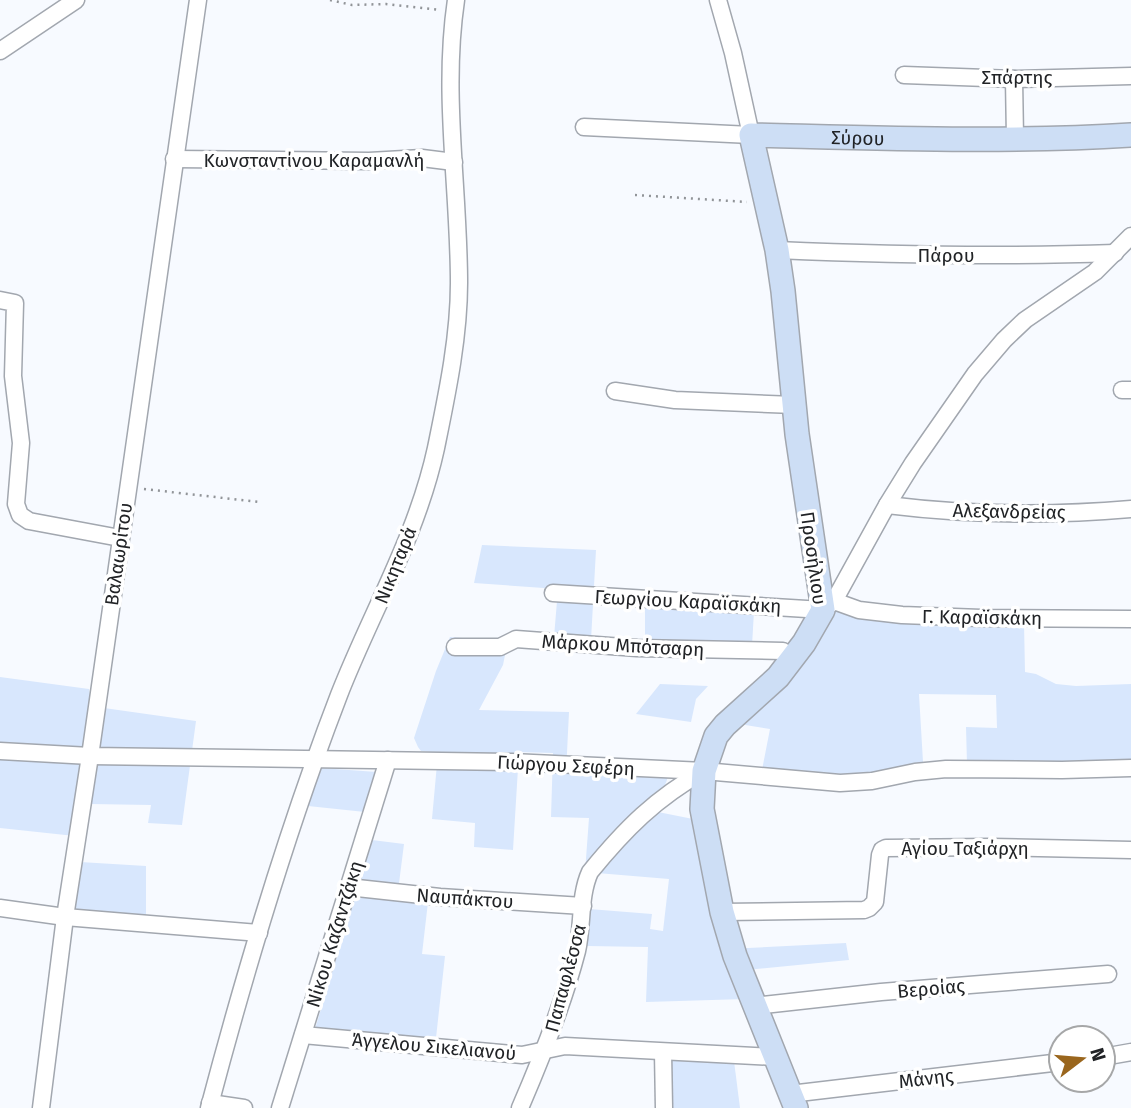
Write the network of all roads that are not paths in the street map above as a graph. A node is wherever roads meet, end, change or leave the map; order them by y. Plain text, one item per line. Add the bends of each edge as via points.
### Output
1 (76, 0) edge
2 (198, 0) edge
3 (718, 0) edge
4 (455, 6) edge
5 (0, 51) edge
6 (904, 75) dead end
7 (1131, 76) edge
8 (1014, 79) junction
9 (584, 127) dead end
10 (751, 135) junction
11 (1131, 135) edge
12 (1015, 138) junction
13 (174, 159) junction
14 (454, 162) junction
15 (1131, 236) edge
16 (777, 250) junction
17 (1115, 253) junction
18 (0, 300) edge
19 (615, 391) dead end
20 (794, 405) junction
21 (887, 505) junction
22 (1131, 509) edge
23 (120, 538) junction
24 (553, 593) dead end
25 (829, 605) junction
26 (1131, 619) edge
27 (455, 647) dead end
28 (792, 659) junction
29 (0, 751) edge
30 (90, 756) junction
31 (316, 758) junction
32 (388, 760) junction
33 (1131, 768) edge
34 (704, 771) junction
35 (1131, 850) edge
36 (348, 887) junction
37 (583, 906) junction
38 (0, 908) edge
39 (722, 912) junction
40 (65, 917) junction
41 (259, 933) junction
42 (1108, 974) dead end
43 (754, 1006) junction
44 (303, 1035) junction
45 (545, 1049) junction
46 (663, 1052) junction
47 (775, 1057) junction
48 (1047, 1064) edge
49 (793, 1101) edge
50 (209, 1106) edge
51 (41, 1108) edge
52 (244, 1108) edge
53 (280, 1108) edge
54 (520, 1108) edge
55 (664, 1108) edge

1 - 5 street
2 - 13 street, Βαλαωρίτου
3 - 10 street, Προσήλιου
4 - 14 street, Νικηταρά
6 - 8 street, Σπάρτης
7 - 8 street, Σπάρτης
8 - 12 street
9 - 10 street, Σύρου
10 - 12 street, Σύρου
10 - 16 street, Προσήλιου
11 - 12 street, Σύρου
13 - 14 street, Κωνσταντίνου Καραμανλή
13 - 23 street, Βαλαωρίτου
14 - 31 street, Νικηταρά via 457,334 435,451 397,566
15 - 17 street
16 - 17 street, Πάρου via 954,256
16 - 20 street, Προσήλιου
17 - 21 street via 1004,340 960,394
18 - 23 street via 15,303 13,376 20,443 16,504 20,515 29,521
19 - 20 street via 675,400
20 - 25 street, Προσήλιου via 800,461
21 - 22 street, Αλεξανδρείας via 1002,513
21 - 25 street
23 - 30 street, Βαλαωρίτου
24 - 25 street, Γεωργίου Καραϊσκάκη
25 - 26 street, Γ. Καραϊσκάκη via 902,615
25 - 28 street, Προσήλιου
27 - 28 street, Μάρκου Μπότσαρη via 500,647 516,639 637,648 783,651
28 - 34 street, Προσήλιου via 716,736
29 - 30 street, Γιώργου Σεφέρη
30 - 31 street, Γιώργου Σεφέρη
30 - 40 street, Βαλαωρίτου
31 - 32 street, Γιώργου Σεφέρη
31 - 41 street, Νικηταρά
32 - 34 street, Γιώργου Σεφέρη
32 - 36 street, Νίκου Καζαντζάκη
33 - 34 street, Γιώργου Σεφέρη via 946,769 840,783
34 - 37 street, Παπαφλέσσα via 670,791 628,828 590,872
34 - 39 street, Προσήλιου via 703,823
35 - 39 street, Αγίου Ταξιάρχη via 886,848 880,855 875,902 864,910
36 - 37 street, Ναυπάκτου
36 - 44 street, Νίκου Καζαντζάκη
37 - 45 street, Παπαφλέσσα via 577,951
38 - 40 street
39 - 43 street, Προσήλιου
40 - 41 street
40 - 51 street, Βαλαωρίτου
41 - 50 street, Νικηταρά
42 - 43 street, Βεροίας
43 - 47 street, Προσήλιου
44 - 45 street, Άγγελου Σικελιανού via 522,1055
44 - 53 street, Νίκου Καζαντζάκη
45 - 46 street, Άγγελου Σικελιανού via 565,1046
45 - 54 street, Παπαφλέσσα
46 - 47 street, Άγγελου Σικελιανού
46 - 55 street
47 - 49 street, Προσήλιου
48 - 49 street, Μάνης
50 - 52 street

